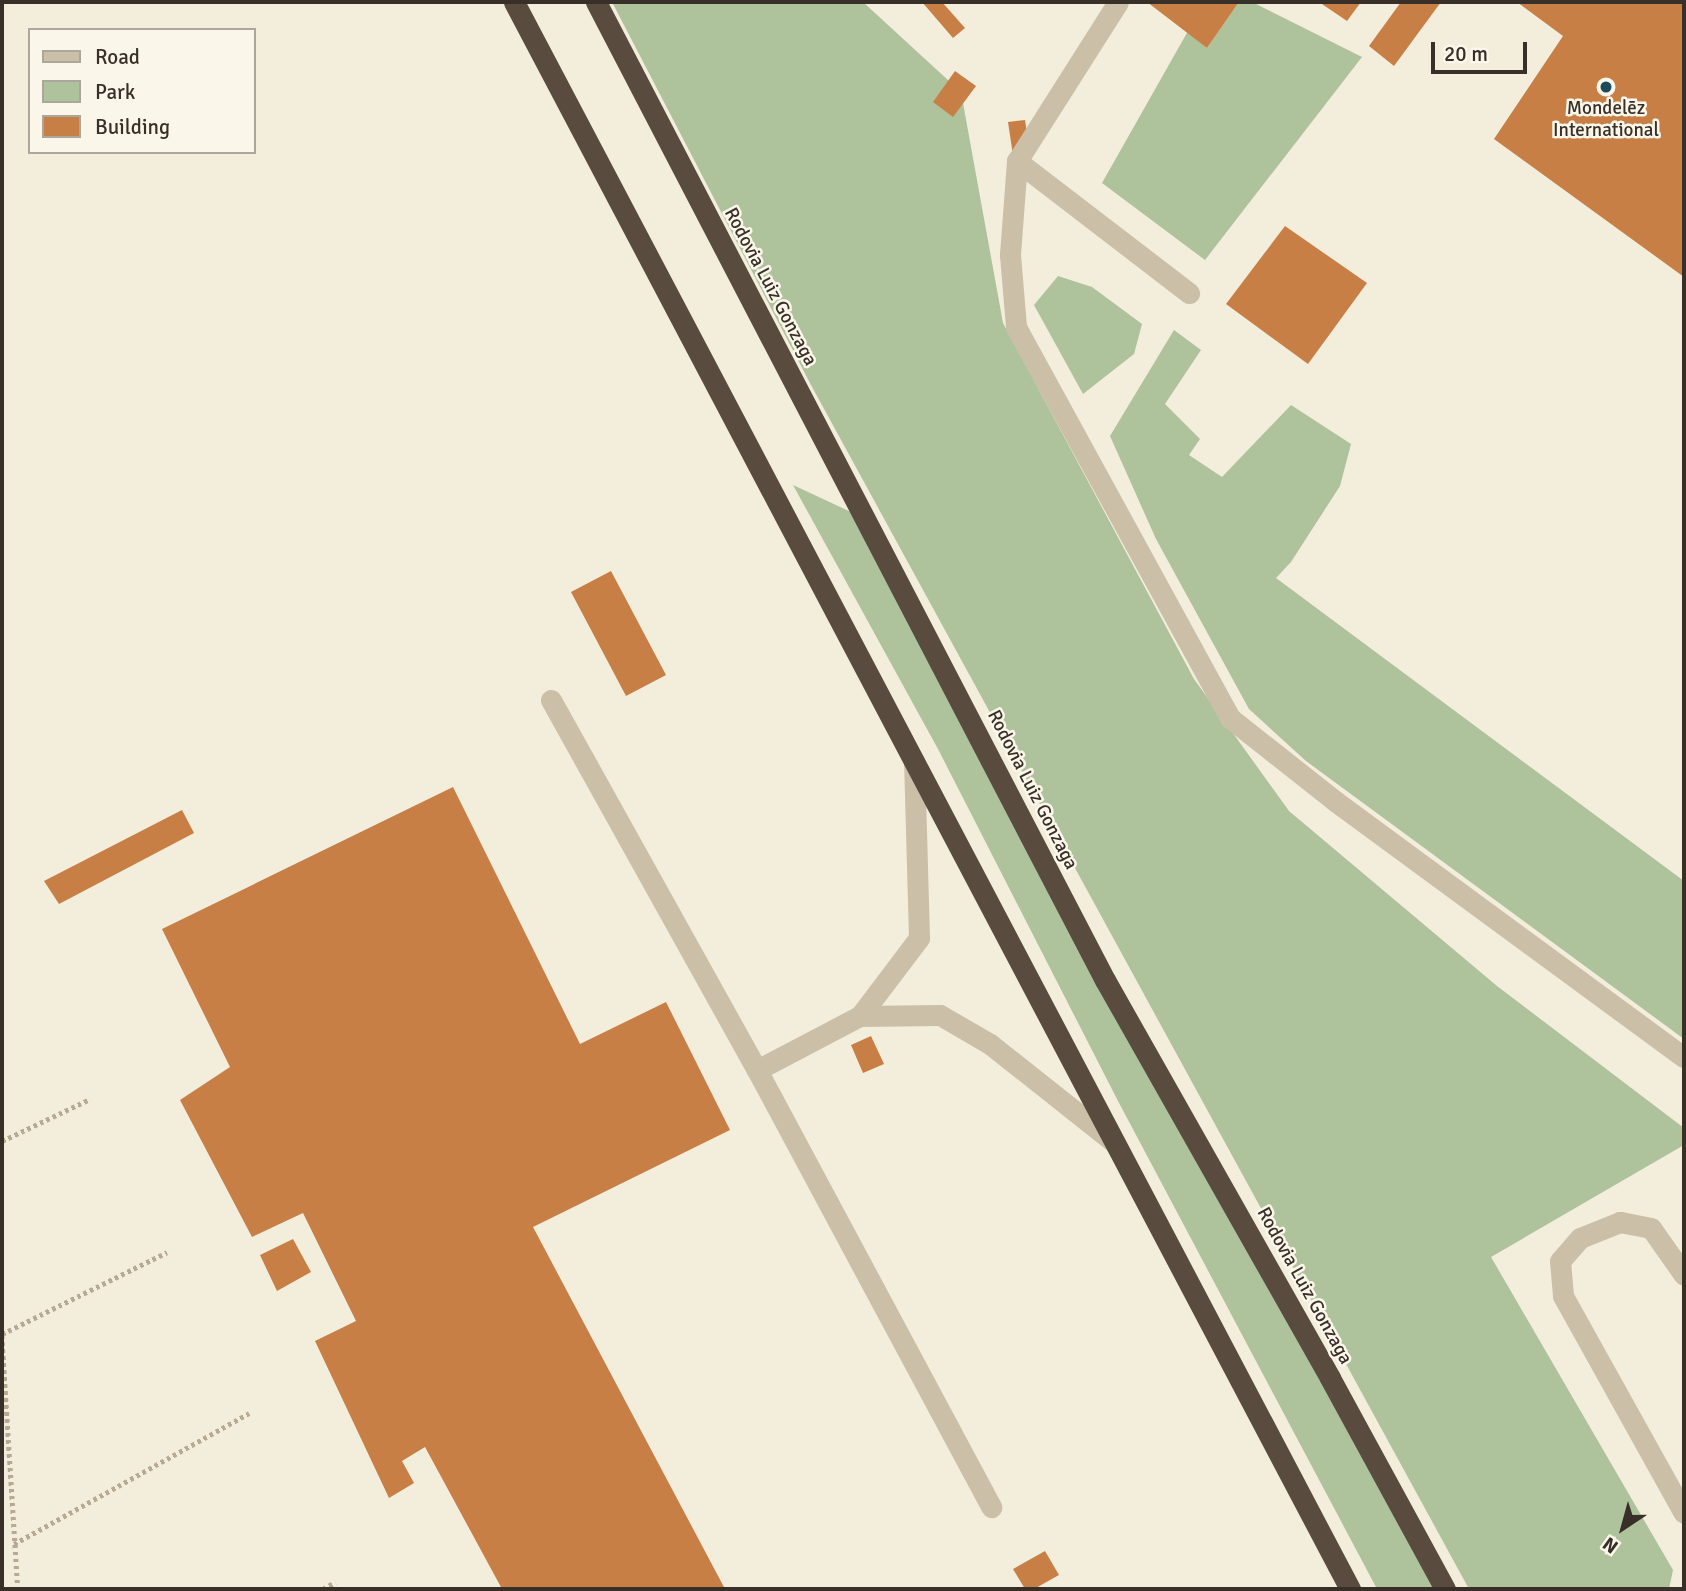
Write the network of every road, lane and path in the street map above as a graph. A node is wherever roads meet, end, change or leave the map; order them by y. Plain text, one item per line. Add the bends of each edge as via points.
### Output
1 (514, 2) edge
2 (596, 2) edge
3 (1118, 2) edge
4 (1017, 162) junction
5 (1189, 293) dead end
6 (551, 699) dead end
7 (914, 761) junction
8 (860, 1016) junction
9 (1684, 1057) edge
10 (757, 1070) junction
11 (90, 1100) dead end
12 (2, 1141) edge
13 (1115, 1143) junction
14 (167, 1252) dead end
15 (1684, 1275) edge
16 (2, 1335) edge
17 (249, 1413) dead end
18 (991, 1507) dead end
19 (1684, 1513) edge
20 (14, 1544) junction
21 (335, 1581) dead end
22 (18, 1589) edge
23 (323, 1589) edge
24 (1350, 1589) edge
25 (1445, 1589) edge

1 - 7 highway
2 - 25 highway, Rodovia Luiz Gonzaga via 1105,980
3 - 4 lane
4 - 5 lane
4 - 9 lane via 1010,255 1016,327 1230,718 1335,802
6 - 10 lane
7 - 8 lane via 919,938
7 - 13 highway
8 - 10 lane
8 - 13 lane via 940,1015 990,1044
10 - 18 lane
11 - 12 path
13 - 24 highway
14 - 16 path
15 - 19 lane via 1651,1228 1620,1222 1580,1238 1560,1261 1563,1296
16 - 20 path
17 - 20 path
20 - 22 path
21 - 23 path

